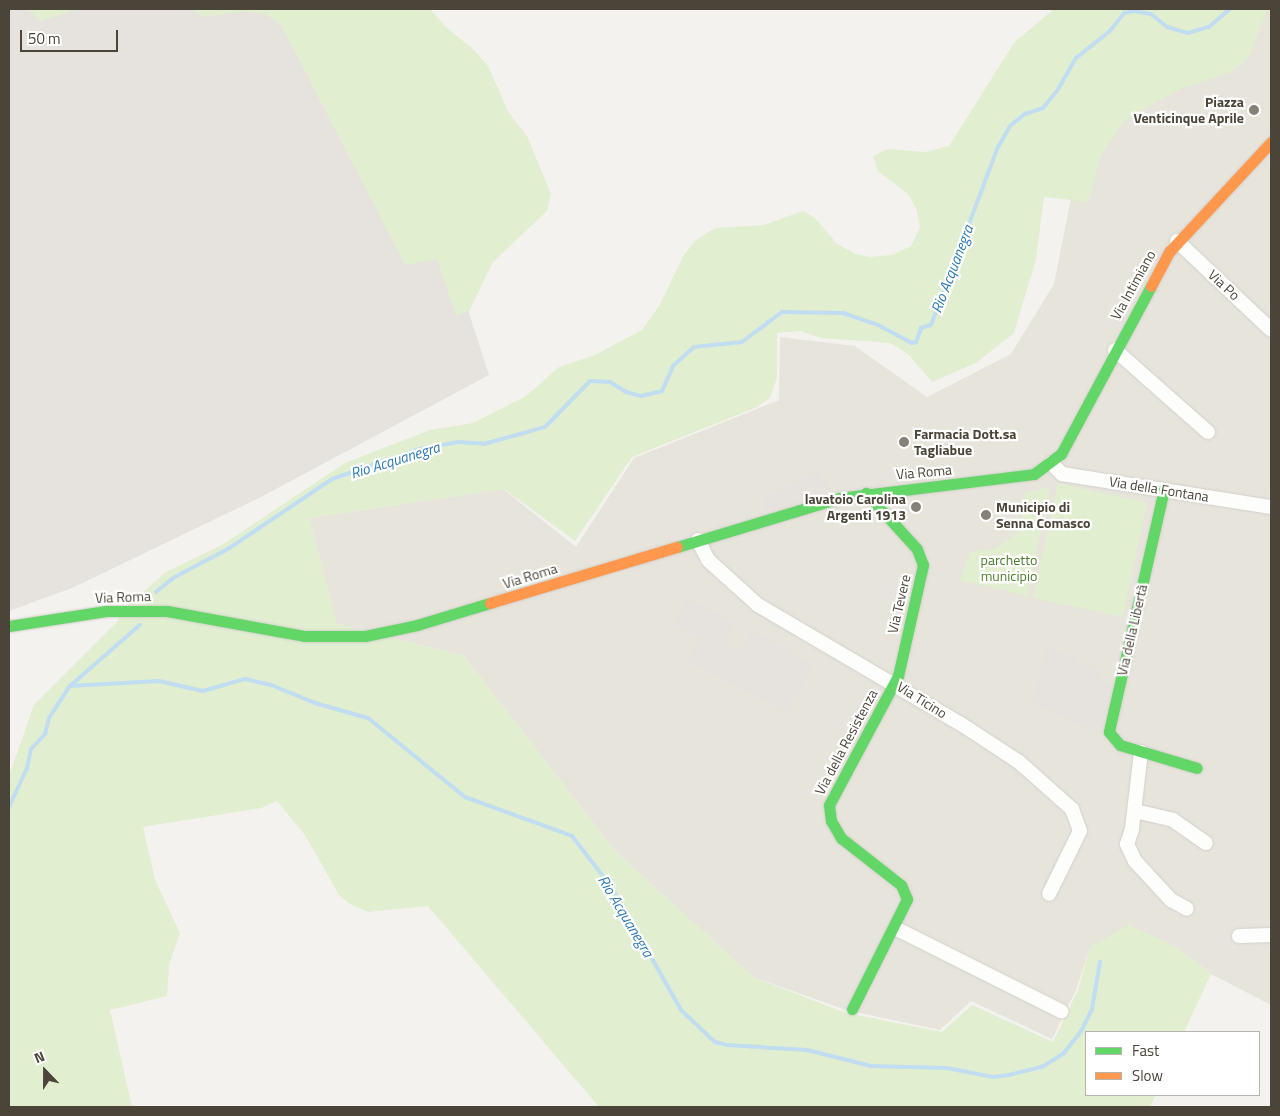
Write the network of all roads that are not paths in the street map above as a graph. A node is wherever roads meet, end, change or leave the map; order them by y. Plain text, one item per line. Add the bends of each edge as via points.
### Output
1 (1271, 142) edge
2 (1177, 241) junction
3 (1271, 330) edge
4 (1115, 350) junction
5 (1208, 432) dead end
6 (1051, 463) junction
7 (1164, 489) junction
8 (866, 493) junction
9 (1271, 507) edge
10 (698, 540) junction
11 (9, 626) edge
12 (895, 682) junction
13 (1141, 752) junction
14 (1197, 768) dead end
15 (1135, 811) junction
16 (1206, 843) dead end
17 (1049, 894) dead end
18 (1187, 908) dead end
19 (895, 928) junction
20 (1271, 934) edge
21 (1239, 936) dead end
22 (852, 1009) dead end
23 (1061, 1011) dead end

1 - 2 street, Via Intimiano
2 - 3 street, Via Po
2 - 4 street, Via Intimiano via 1157,270
4 - 5 street
4 - 6 street, Via Intimiano via 1061,454
6 - 7 street, Via della Fontana via 1062,474
6 - 8 street, Via Roma via 1022,477
7 - 9 street, Via della Fontana
7 - 13 street, Via della Libertà via 1109,726 1116,743
8 - 10 street, Via Roma
8 - 12 street, Via Tevere via 923,560
10 - 11 street, Via Roma via 417,625 364,636 304,636 167,611 106,611
10 - 12 street, Via Ticino via 708,560 758,605 797,630
12 - 17 street, Via Ticino via 1019,762 1072,809 1080,831
12 - 19 street, Via della Resistenza via 829,805 829,813 841,838 901,885 905,892 906,906
13 - 14 street, Via della Libertà
13 - 15 street
15 - 16 street via 1173,820
15 - 18 street via 1127,844 1135,862 1171,900
19 - 22 street, Via della Resistenza
19 - 23 street
20 - 21 street

